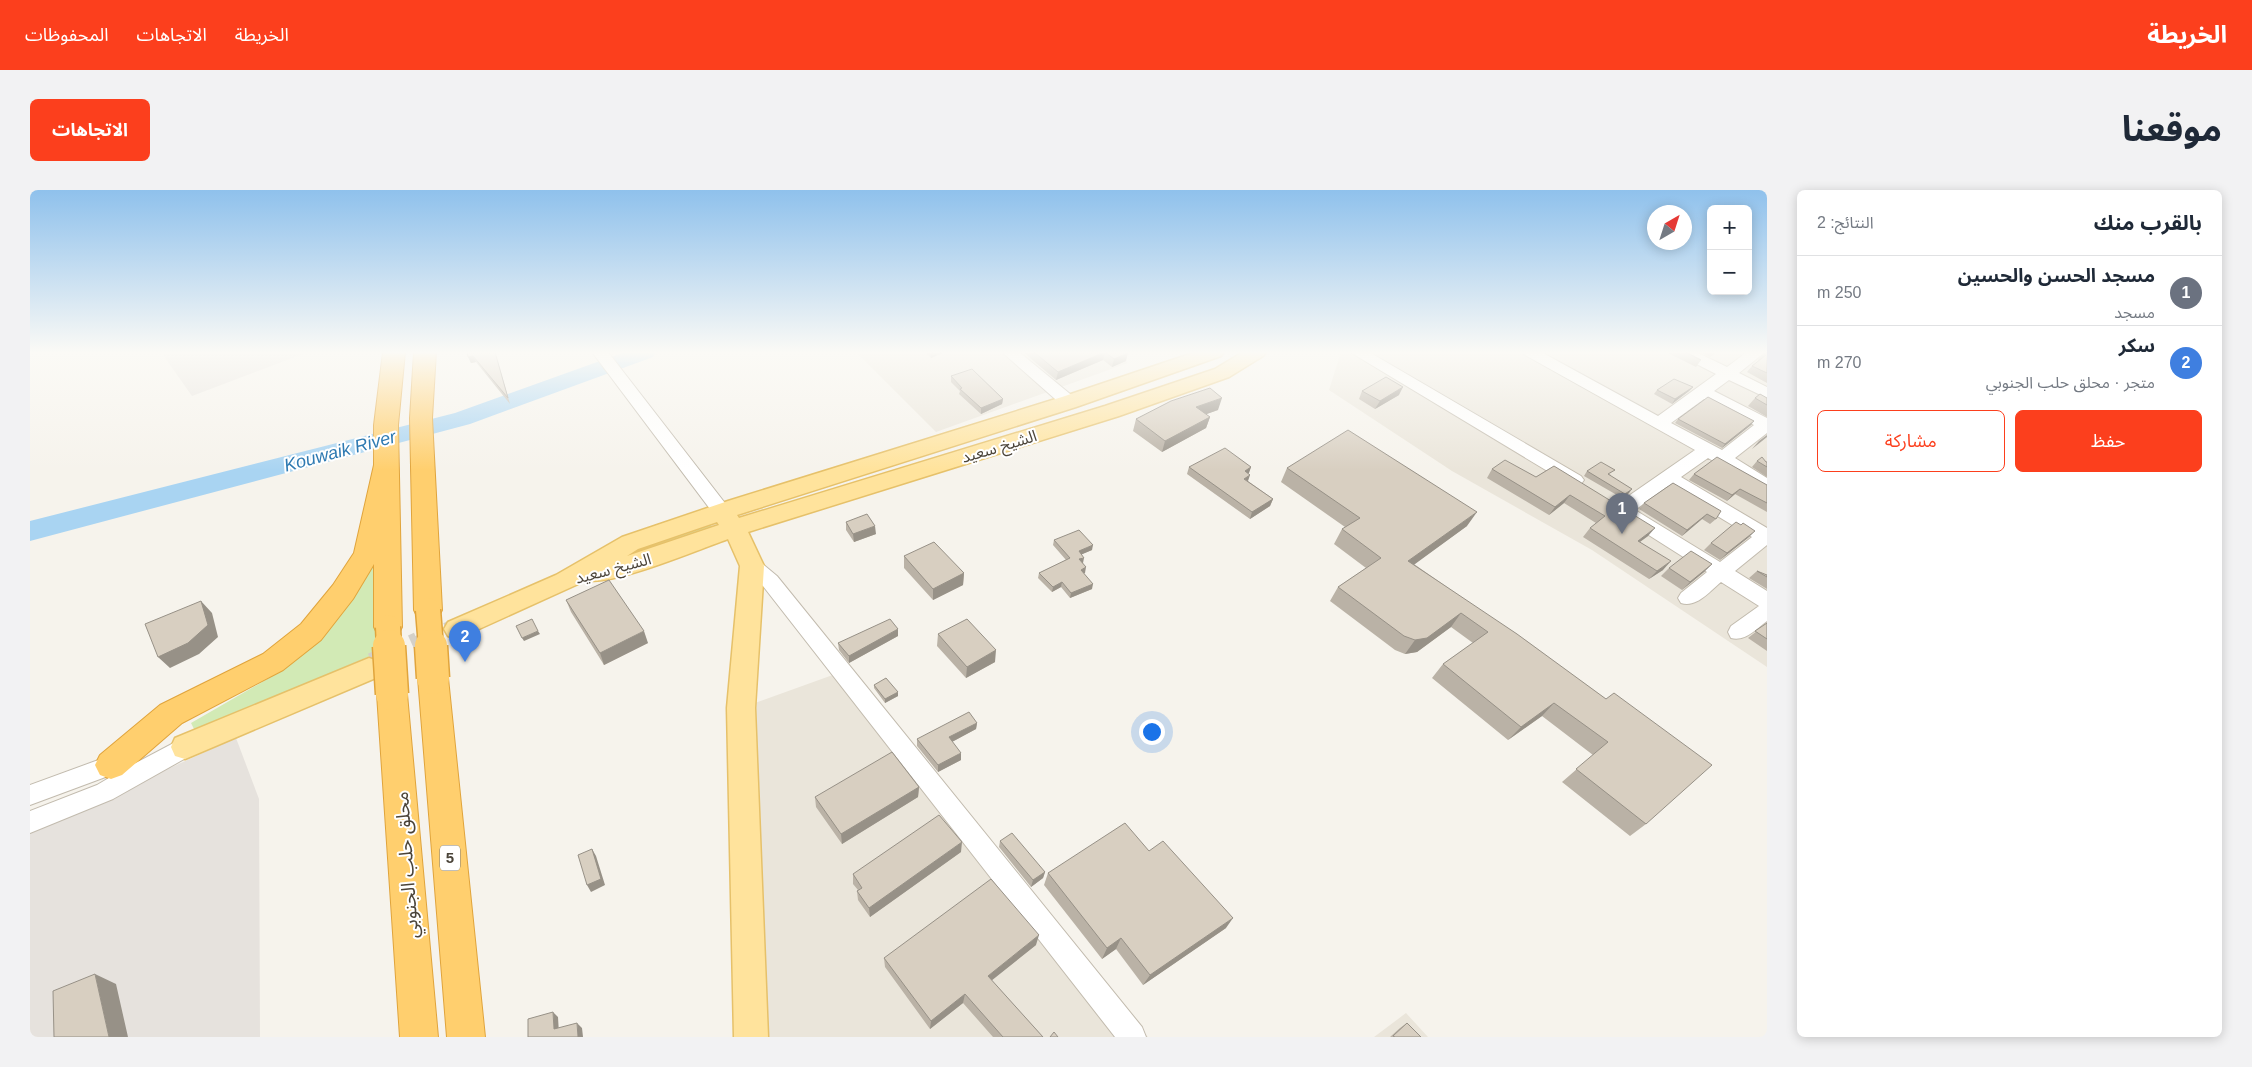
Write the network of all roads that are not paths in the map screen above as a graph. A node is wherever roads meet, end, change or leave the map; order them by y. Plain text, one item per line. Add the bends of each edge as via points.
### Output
1 (390, 392) edge
2 (423, 392) edge
3 (630, 392) edge
4 (1057, 392) edge
5 (1099, 392) edge
6 (1169, 392) edge
7 (1425, 392) edge
8 (1601, 392) edge
9 (1703, 392) joint
10 (1069, 402) junction
11 (1659, 424) junction
12 (1766, 425) edge
13 (1706, 451) junction
14 (1723, 458) junction
15 (387, 462) junction
16 (1668, 478) junction
17 (1767, 486) edge
18 (1591, 490) edge
19 (1607, 500) edge
20 (1623, 510) junction
21 (728, 520) junction
22 (1766, 537) edge
23 (752, 566) junction
24 (1720, 571) junction
25 (1688, 598) dead end
26 (1767, 601) edge
27 (1767, 610) edge
28 (457, 629) tunnel mouth
29 (1738, 632) dead end
30 (369, 669) tunnel mouth
31 (185, 747) junction
32 (110, 765) junction
33 (30, 795) edge
34 (30, 822) edge
35 (419, 1037) edge
36 (466, 1037) edge
37 (751, 1037) edge
38 (1132, 1037) edge

1 - 15 highway
2 - 36 highway, 5, bridge via 421,455 428,610
3 - 21 street
4 - 10 street
5 - 10 main road, الشيخ سعيد
6 - 21 main road, الشيخ سعيد via 1121,408
7 - 18 street
8 - 11 street
9 - 11 street
9 - 12 street
10 - 21 main road, الشيخ سعيد
11 - 13 street
12 - 14 street
13 - 14 street
13 - 16 street
14 - 17 street
15 - 32 highway via 366,554 343,592 311,632 273,662 171,714
15 - 35 highway, محلق حلب الجنوبي, bridge via 388,626
16 - 20 street
16 - 22 street
19 - 20 street
20 - 24 street
21 - 23 main road
21 - 28 main road, الشيخ سعيد via 634,563 565,581
22 - 24 street
23 - 37 main road via 741,708
23 - 38 street via 770,581
24 - 25 street
24 - 26 street
27 - 29 street
30 - 31 main road
31 - 32 street
31 - 34 street via 105,792
32 - 33 street

